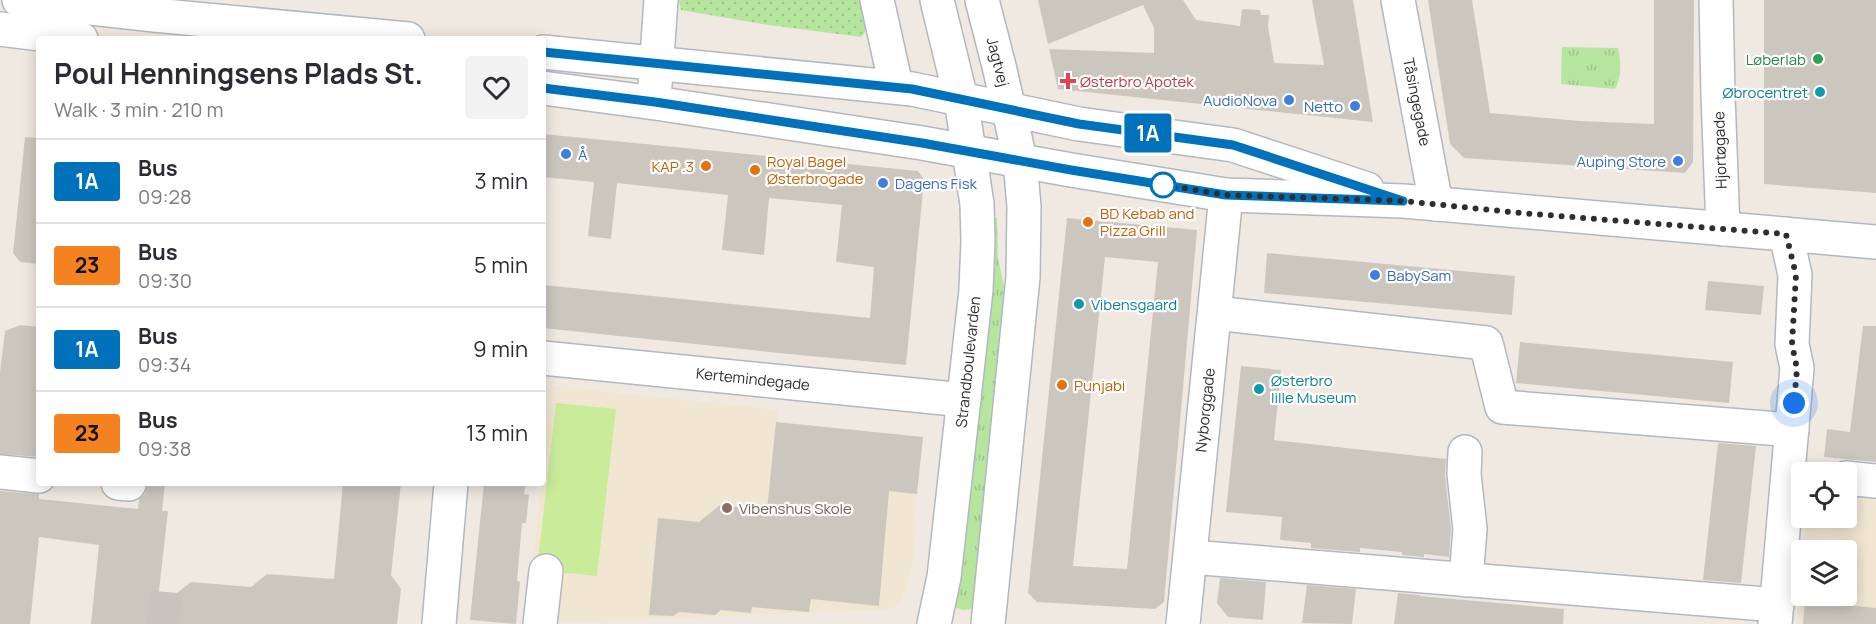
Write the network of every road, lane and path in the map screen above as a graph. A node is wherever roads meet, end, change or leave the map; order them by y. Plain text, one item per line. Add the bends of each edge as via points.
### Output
1 (2, 0) edge
2 (19, 0) edge
3 (661, 0) edge
4 (877, 0) edge
5 (937, 0) edge
6 (982, 0) edge
7 (1398, 0) edge
8 (1716, 0) edge
9 (0, 19) edge
10 (195, 19) edge
11 (0, 29) edge
12 (57, 36) edge
13 (376, 36) edge
14 (546, 52) edge
15 (656, 64) junction
16 (896, 86) junction
17 (546, 88) edge
18 (961, 99) junction
19 (655, 102) junction
20 (1009, 110) junction
21 (970, 151) junction
22 (1020, 160) junction
23 (1226, 195) junction
24 (1403, 201) junction
25 (1436, 204) junction
26 (1723, 229) junction
27 (1786, 234) junction
28 (1876, 242) edge
29 (1215, 313) junction
30 (546, 358) edge
31 (964, 400) junction
32 (1792, 430) junction
33 (1466, 452) dead end
34 (1794, 462) edge
35 (0, 472) edge
36 (36, 476) edge
37 (1857, 479) edge
38 (1876, 481) edge
39 (451, 486) edge
40 (1791, 503) edge
41 (1191, 557) junction
42 (546, 571) dead end
43 (1466, 580) junction
44 (1776, 615) edge
45 (439, 624) edge
46 (540, 624) edge
47 (933, 624) edge
48 (988, 624) edge
49 (1183, 624) edge

1 - 9 street
2 - 10 street
3 - 15 street
4 - 16 street
5 - 18 street
6 - 20 street, Jagtvej
7 - 25 street, Tåsingegade
8 - 26 street, Hjortøgade
10 - 13 street
11 - 12 street
14 - 15 street
15 - 16 street
15 - 19 street
16 - 18 street
17 - 19 street
18 - 20 street
18 - 21 street, Strandboulevarden
19 - 21 street
20 - 22 street, Jagtvej
20 - 24 street via 1079,124 1233,145
21 - 22 street
21 - 31 street, Strandboulevarden via 978,242
22 - 23 street
22 - 48 street via 1023,277
23 - 24 street
23 - 29 street, Nyborggade
24 - 25 street
25 - 26 street
26 - 27 street
27 - 28 street
27 - 32 street via 1796,275 1792,344 1797,369
29 - 32 street via 1486,343 1502,406
29 - 41 street, Nyborggade
30 - 31 street, Kertemindegade
31 - 47 street, Strandboulevarden via 944,577
32 - 34 street
33 - 43 street via 1464,474 1470,529
35 - 36 street
37 - 38 street
39 - 45 street
40 - 44 street
41 - 43 street
41 - 49 street, Nyborggade
42 - 46 street
43 - 44 street

